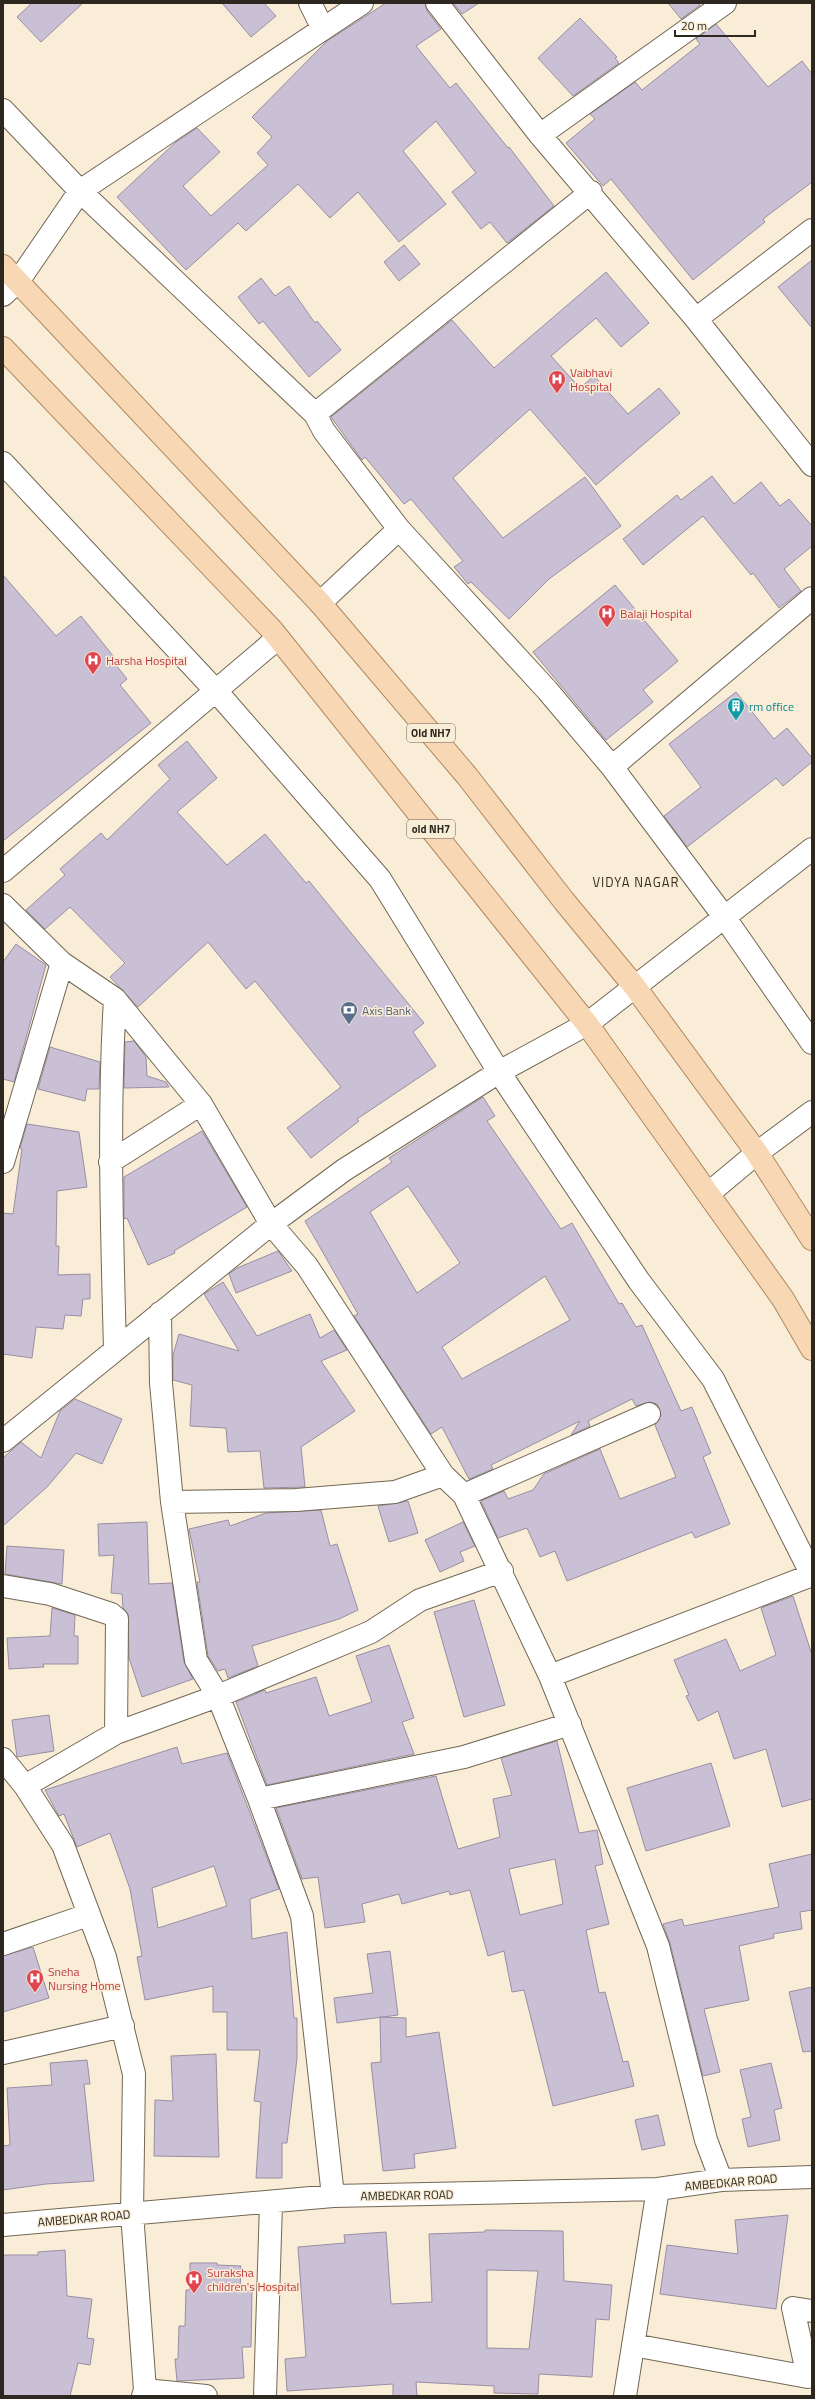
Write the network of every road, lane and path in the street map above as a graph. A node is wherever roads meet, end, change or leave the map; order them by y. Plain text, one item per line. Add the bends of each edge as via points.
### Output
1 (310, 3) edge
2 (362, 3) edge
3 (437, 3) edge
4 (725, 3) edge
5 (323, 29) junction
6 (3, 110) edge
7 (540, 135) junction
8 (80, 191) junction
9 (590, 192) junction
10 (812, 230) edge
11 (3, 266) edge
12 (19, 280) junction
13 (3, 295) edge
14 (696, 319) junction
15 (3, 348) edge
16 (315, 414) junction
17 (3, 463) edge
18 (812, 465) edge
19 (399, 529) junction
20 (812, 598) edge
21 (320, 603) junction
22 (278, 638) junction
23 (216, 691) junction
24 (612, 767) junction
25 (812, 849) edge
26 (3, 871) edge
27 (3, 905) edge
28 (725, 918) junction
29 (62, 963) junction
30 (634, 987) junction
31 (115, 999) junction
32 (587, 1024) junction
33 (812, 1043) edge
34 (499, 1072) junction
35 (201, 1104) junction
36 (812, 1112) edge
37 (757, 1153) junction
38 (3, 1162) edge
39 (110, 1162) junction
40 (709, 1193) junction
41 (271, 1224) junction
42 (812, 1239) edge
43 (160, 1313) junction
44 (812, 1349) edge
45 (115, 1350) junction
46 (649, 1414) dead end
47 (3, 1441) edge
48 (443, 1475) junction
49 (464, 1495) junction
50 (172, 1502) junction
51 (502, 1571) junction
52 (812, 1575) edge
53 (3, 1586) edge
54 (550, 1676) junction
55 (218, 1696) junction
56 (570, 1724) junction
57 (116, 1733) junction
58 (3, 1759) edge
59 (24, 1786) junction
60 (260, 1799) junction
61 (88, 1915) junction
62 (3, 1944) edge
63 (123, 2026) junction
64 (3, 2053) edge
65 (812, 2176) edge
66 (721, 2180) junction
67 (658, 2189) junction
68 (333, 2196) junction
69 (271, 2203) junction
70 (132, 2214) junction
71 (3, 2225) edge
72 (812, 2311) edge
73 (633, 2345) junction
74 (809, 2387) edge
75 (144, 2393) edge
76 (206, 2396) edge
77 (265, 2396) edge
78 (625, 2396) edge

1 - 5 street
2 - 5 street
3 - 7 street
4 - 7 street
5 - 8 street
6 - 8 street
7 - 9 street
8 - 12 street
8 - 16 street
9 - 14 street
9 - 16 street
10 - 14 street
11 - 12 main road, Old NH7
12 - 13 street
12 - 21 main road, Old NH7
14 - 18 street
15 - 22 main road, old NH7
16 - 19 street via 324,431
17 - 23 street
19 - 21 street
19 - 24 street via 547,690
20 - 24 street
21 - 30 main road, Old NH7 via 467,776
22 - 23 street
22 - 32 main road, old NH7
23 - 26 street
23 - 34 street via 380,880
24 - 28 street
25 - 28 street
27 - 29 street
28 - 30 street
28 - 33 street
29 - 31 street
29 - 38 street
30 - 32 street
30 - 37 main road, Old NH7
31 - 35 street
31 - 39 street
32 - 34 street
32 - 40 main road, old NH7
34 - 41 street via 344,1170
34 - 52 street via 639,1281 713,1380
35 - 39 street
35 - 41 street
36 - 37 street
37 - 40 street
37 - 42 main road, Old NH7
39 - 45 street
40 - 44 main road, old NH7 via 783,1299
41 - 43 street
41 - 48 street via 307,1266
43 - 45 street
43 - 50 street via 161,1383
45 - 47 street
46 - 49 street
48 - 49 street
48 - 50 street via 395,1492 296,1500
49 - 51 street
50 - 55 street via 196,1660
51 - 54 street
51 - 55 street via 420,1600 371,1632
52 - 54 street
53 - 57 street via 50,1594 111,1614 117,1620
54 - 56 street
55 - 57 street
55 - 60 street
56 - 60 street via 464,1757
56 - 66 street via 658,1946 706,2140
57 - 59 street
58 - 59 street
59 - 61 street via 64,1845
60 - 68 street via 302,1916
61 - 62 street
61 - 63 street via 105,1957
63 - 64 street
63 - 70 street via 134,2074
65 - 66 street, AMBEDKAR ROAD
66 - 67 street, AMBEDKAR ROAD
67 - 68 street, AMBEDKAR ROAD
67 - 73 street
68 - 69 street, AMBEDKAR ROAD
69 - 70 street, AMBEDKAR ROAD
69 - 77 street
70 - 71 street, AMBEDKAR ROAD
70 - 75 street
72 - 74 street via 793,2308
73 - 74 street
73 - 78 street
75 - 76 street

